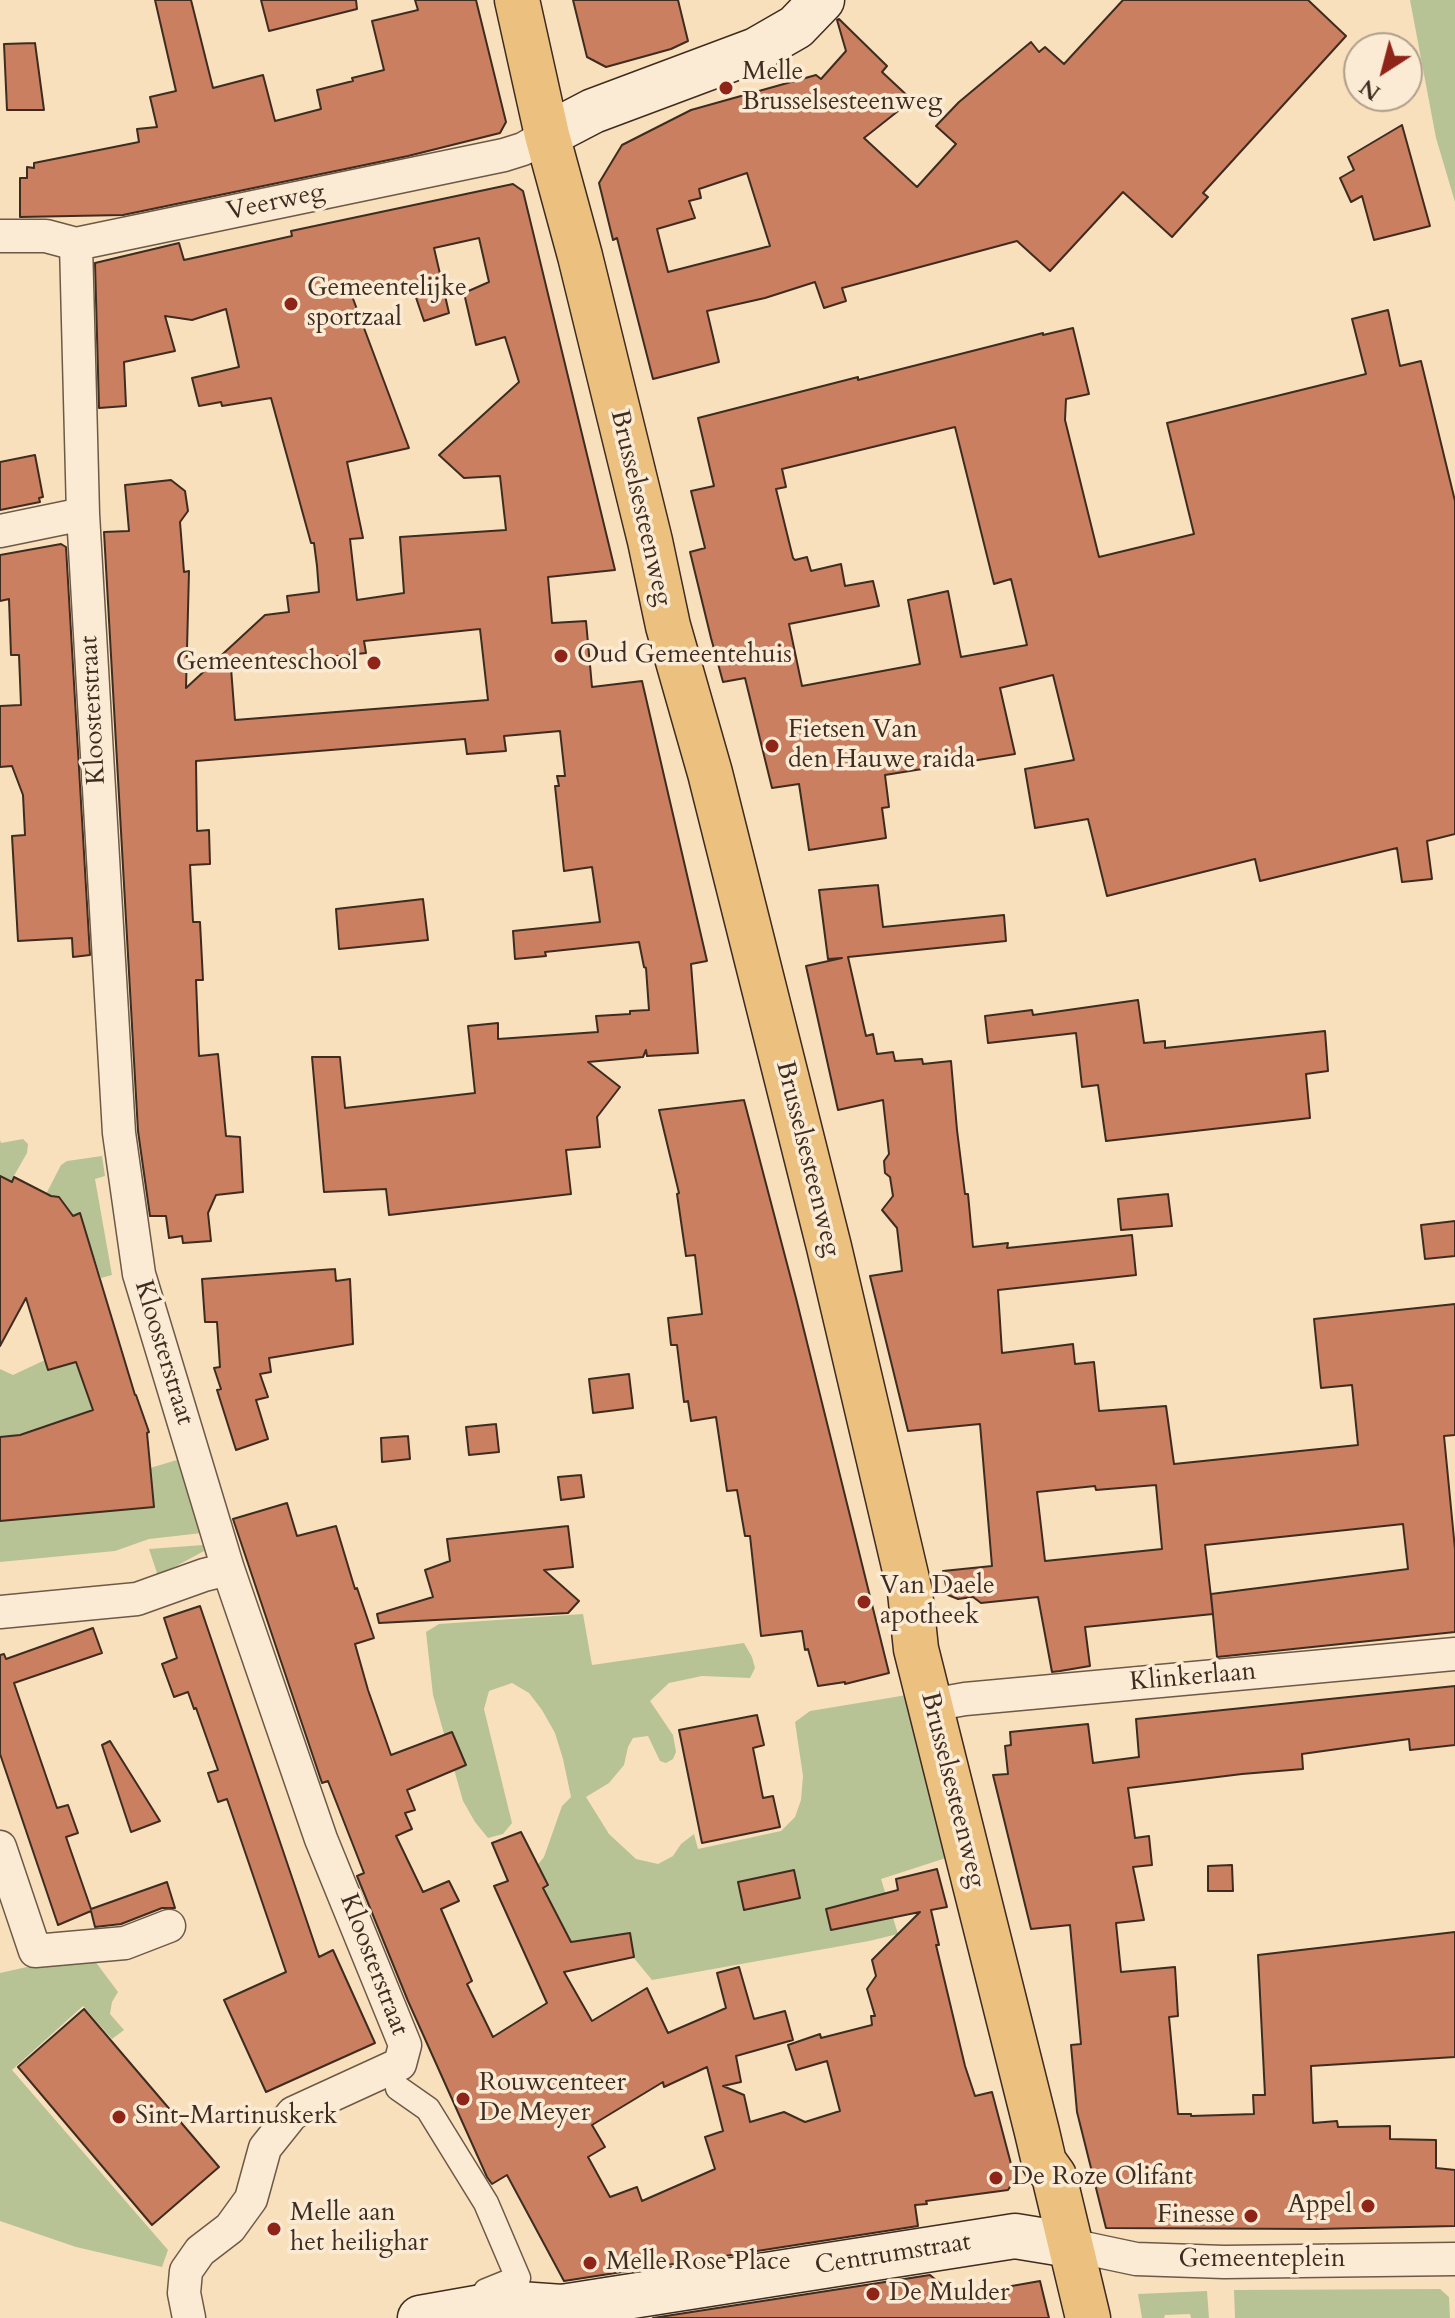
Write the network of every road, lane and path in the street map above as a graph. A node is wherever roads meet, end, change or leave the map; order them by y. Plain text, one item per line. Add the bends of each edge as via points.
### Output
1 (517, 0) edge
2 (822, 0) edge
3 (547, 135) junction
4 (0, 236) edge
5 (76, 244) junction
6 (83, 514) junction
7 (0, 531) edge
8 (228, 1569) junction
9 (0, 1612) edge
10 (1455, 1654) edge
11 (931, 1705) junction
12 (0, 1847) edge
13 (169, 1926) dead end
14 (398, 2088) dead end
15 (1070, 2245) junction
16 (1455, 2259) edge
17 (514, 2305) edge
18 (188, 2315) edge
19 (420, 2318) edge
20 (1088, 2318) edge

1 - 3 main road, Brusselsesteenweg
2 - 3 main road via 796,27 756,50 593,111
3 - 5 street, Veerweg via 504,155
3 - 11 main road, Brusselsesteenweg via 829,1247 908,1579 916,1649
4 - 5 street, Veerweg via 46,236
5 - 6 street, Kloosterstraat
6 - 7 street
6 - 8 street, Kloosterstraat via 120,1144 139,1274
8 - 9 street via 137,1599
8 - 18 street, Kloosterstraat via 321,1839 405,2045 400,2064 293,2113 265,2148 251,2199 186,2271
10 - 11 street, Klinkerlaan
11 - 15 main road, Brusselsesteenweg via 1044,2162 1054,2176
12 - 13 street via 35,1951 125,1943
14 - 17 street via 428,2109 486,2203 518,2278
15 - 16 street, Gemeenteplein via 1136,2259
15 - 17 main road, Centrumstraat via 1015,2236 562,2307
15 - 20 main road, Brusselsesteenweg
17 - 19 main road, Centrumstraat

